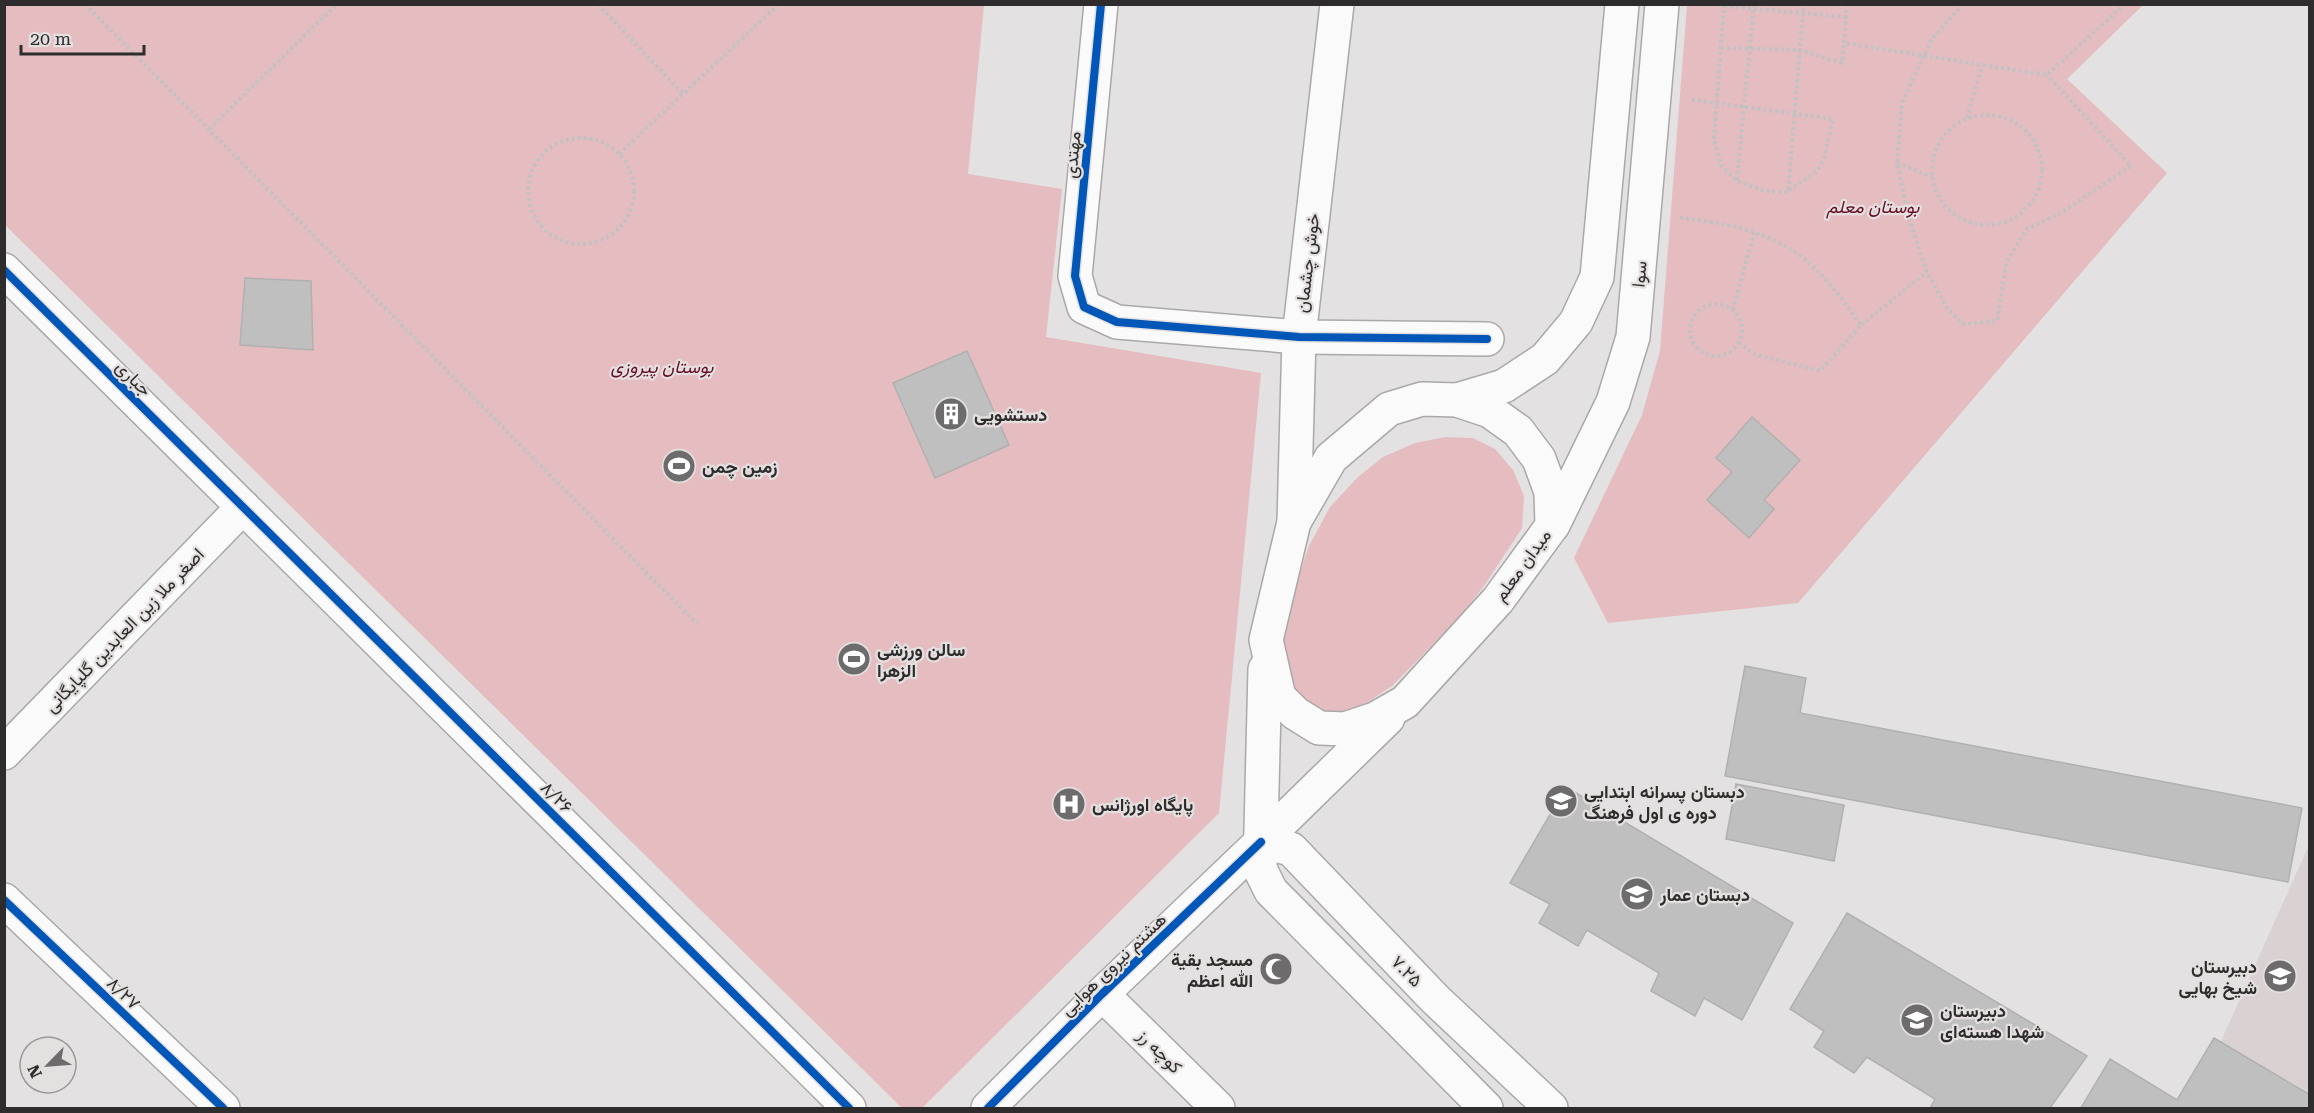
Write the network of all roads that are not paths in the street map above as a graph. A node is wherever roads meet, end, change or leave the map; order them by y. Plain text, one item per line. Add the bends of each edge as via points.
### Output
1 (1101, 4) edge
2 (1337, 4) edge
3 (1622, 4) edge
4 (1662, 4) edge
5 (4, 270) edge
6 (1299, 337) junction
7 (1487, 339) dead end
8 (1457, 400) junction
9 (243, 507) junction
10 (1294, 522) junction
11 (1552, 526) junction
12 (1266, 640) junction
13 (1405, 702) junction
14 (4, 753) edge
15 (1261, 842) junction
16 (4, 900) edge
17 (1102, 994) junction
18 (223, 1108) edge
19 (849, 1108) edge
20 (988, 1108) edge
21 (1218, 1108) edge
22 (1486, 1108) edge
23 (1551, 1108) edge

1 - 6 street, مهتدی via 1075,276 1084,307 1117,322
2 - 6 street, خوش چشمان
3 - 8 street via 1597,277 1576,322 1545,359 1504,386
4 - 11 street, سوا via 1633,337 1613,402
5 - 9 street, جباری
6 - 7 street
6 - 10 street, خوش چشمان
8 - 10 street, میدان معلم via 1422,399 1389,409 1331,458
8 - 11 street, میدان معلم via 1490,411 1518,431 1539,459 1551,492
9 - 14 street, اصغر ملا زین العابدین گلپایگانی
9 - 19 street, ۸/۲۶
10 - 12 street, میدان معلم
11 - 13 street, میدان معلم via 1498,600
12 - 13 street, میدان معلم via 1279,697 1319,728 1355,726
12 - 15 street
13 - 15 street, هشتم نیروی هوایی
15 - 17 street, هشتم نیروی هوایی
15 - 22 street via 1260,869 1271,891
15 - 23 street, ۷.۲۵ via 1291,849 1435,999
16 - 18 street, ۸/۲۷
17 - 20 street, هشتم نیروی هوایی
17 - 21 street, کوچه رز

